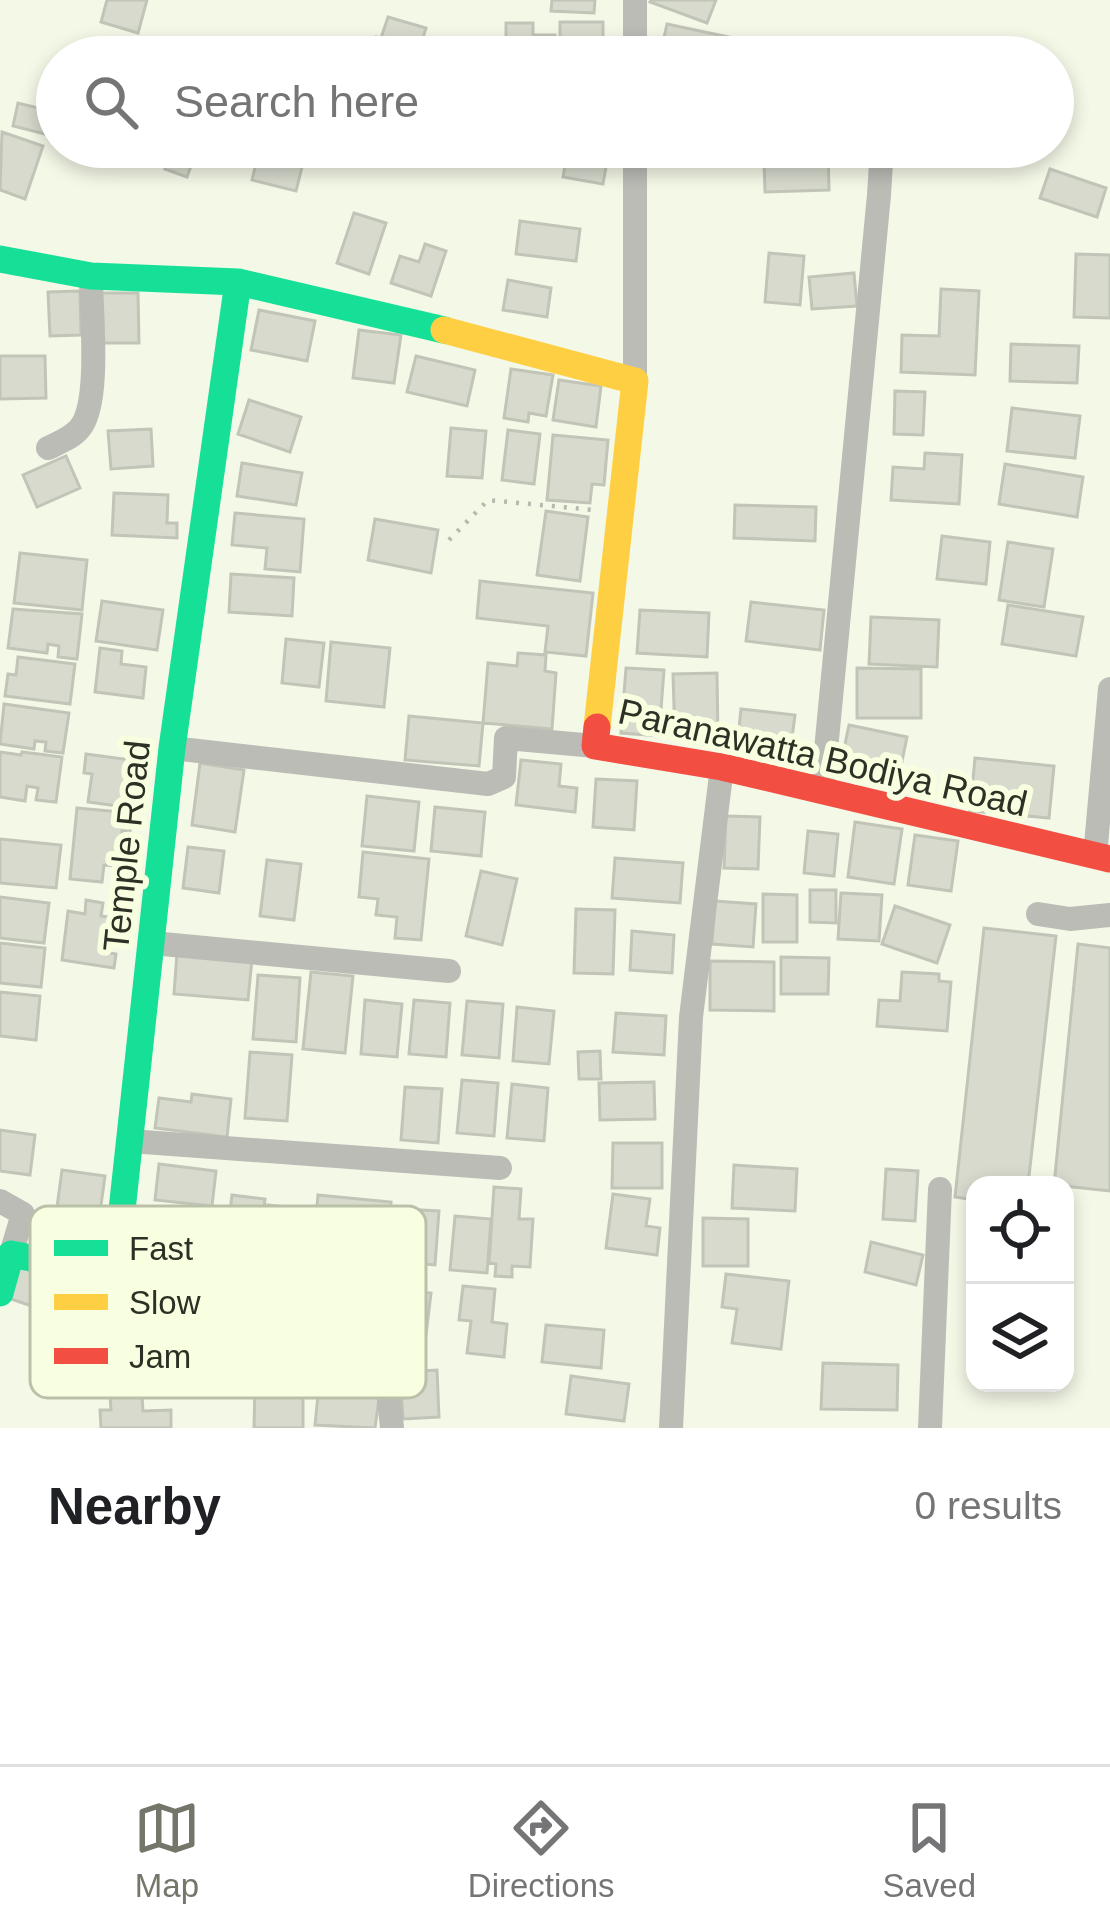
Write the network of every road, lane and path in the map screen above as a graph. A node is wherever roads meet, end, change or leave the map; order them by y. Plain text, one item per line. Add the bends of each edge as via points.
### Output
1 (635, 0) edge
2 (634, 36) edge
3 (635, 168) edge
4 (880, 168) edge
5 (0, 260) edge
6 (91, 276) junction
7 (238, 282) junction
8 (635, 381) junction
9 (48, 448) dead end
10 (621, 512) junction
11 (449, 540) dead end
12 (1110, 689) edge
13 (595, 746) junction
14 (172, 748) junction
15 (722, 767) junction
16 (822, 792) junction
17 (1103, 857) edge
18 (1038, 914) dead end
19 (1110, 914) edge
20 (152, 943) junction
21 (449, 971) dead end
22 (130, 1142) junction
23 (500, 1168) dead end
24 (940, 1189) dead end
25 (0, 1201) edge
26 (123, 1206) edge
27 (11, 1254) junction
28 (30, 1258) edge
29 (0, 1293) edge
30 (389, 1398) edge
31 (392, 1428) edge
32 (671, 1428) edge
33 (930, 1428) edge

1 - 2 street
3 - 8 street
4 - 16 street
5 - 6 street
6 - 7 street
6 - 9 street via 92,400 84,424
7 - 8 street
7 - 14 street, Temple Road
8 - 10 street, Paranawatta Bodiya Road
10 - 11 path via 488,500
10 - 13 street, Paranawatta Bodiya Road
12 - 17 street
13 - 14 street via 506,738 504,778 488,784
13 - 15 street, Paranawatta Bodiya Road
14 - 20 street, Temple Road
15 - 16 street, Paranawatta Bodiya Road
15 - 32 street via 691,1017
16 - 17 street, Paranawatta Bodiya Road
18 - 19 street
20 - 21 street
20 - 22 street, Temple Road
22 - 23 street
22 - 26 street, Temple Road
24 - 33 street
25 - 27 street via 23,1214
27 - 28 street
27 - 29 street
30 - 31 street

